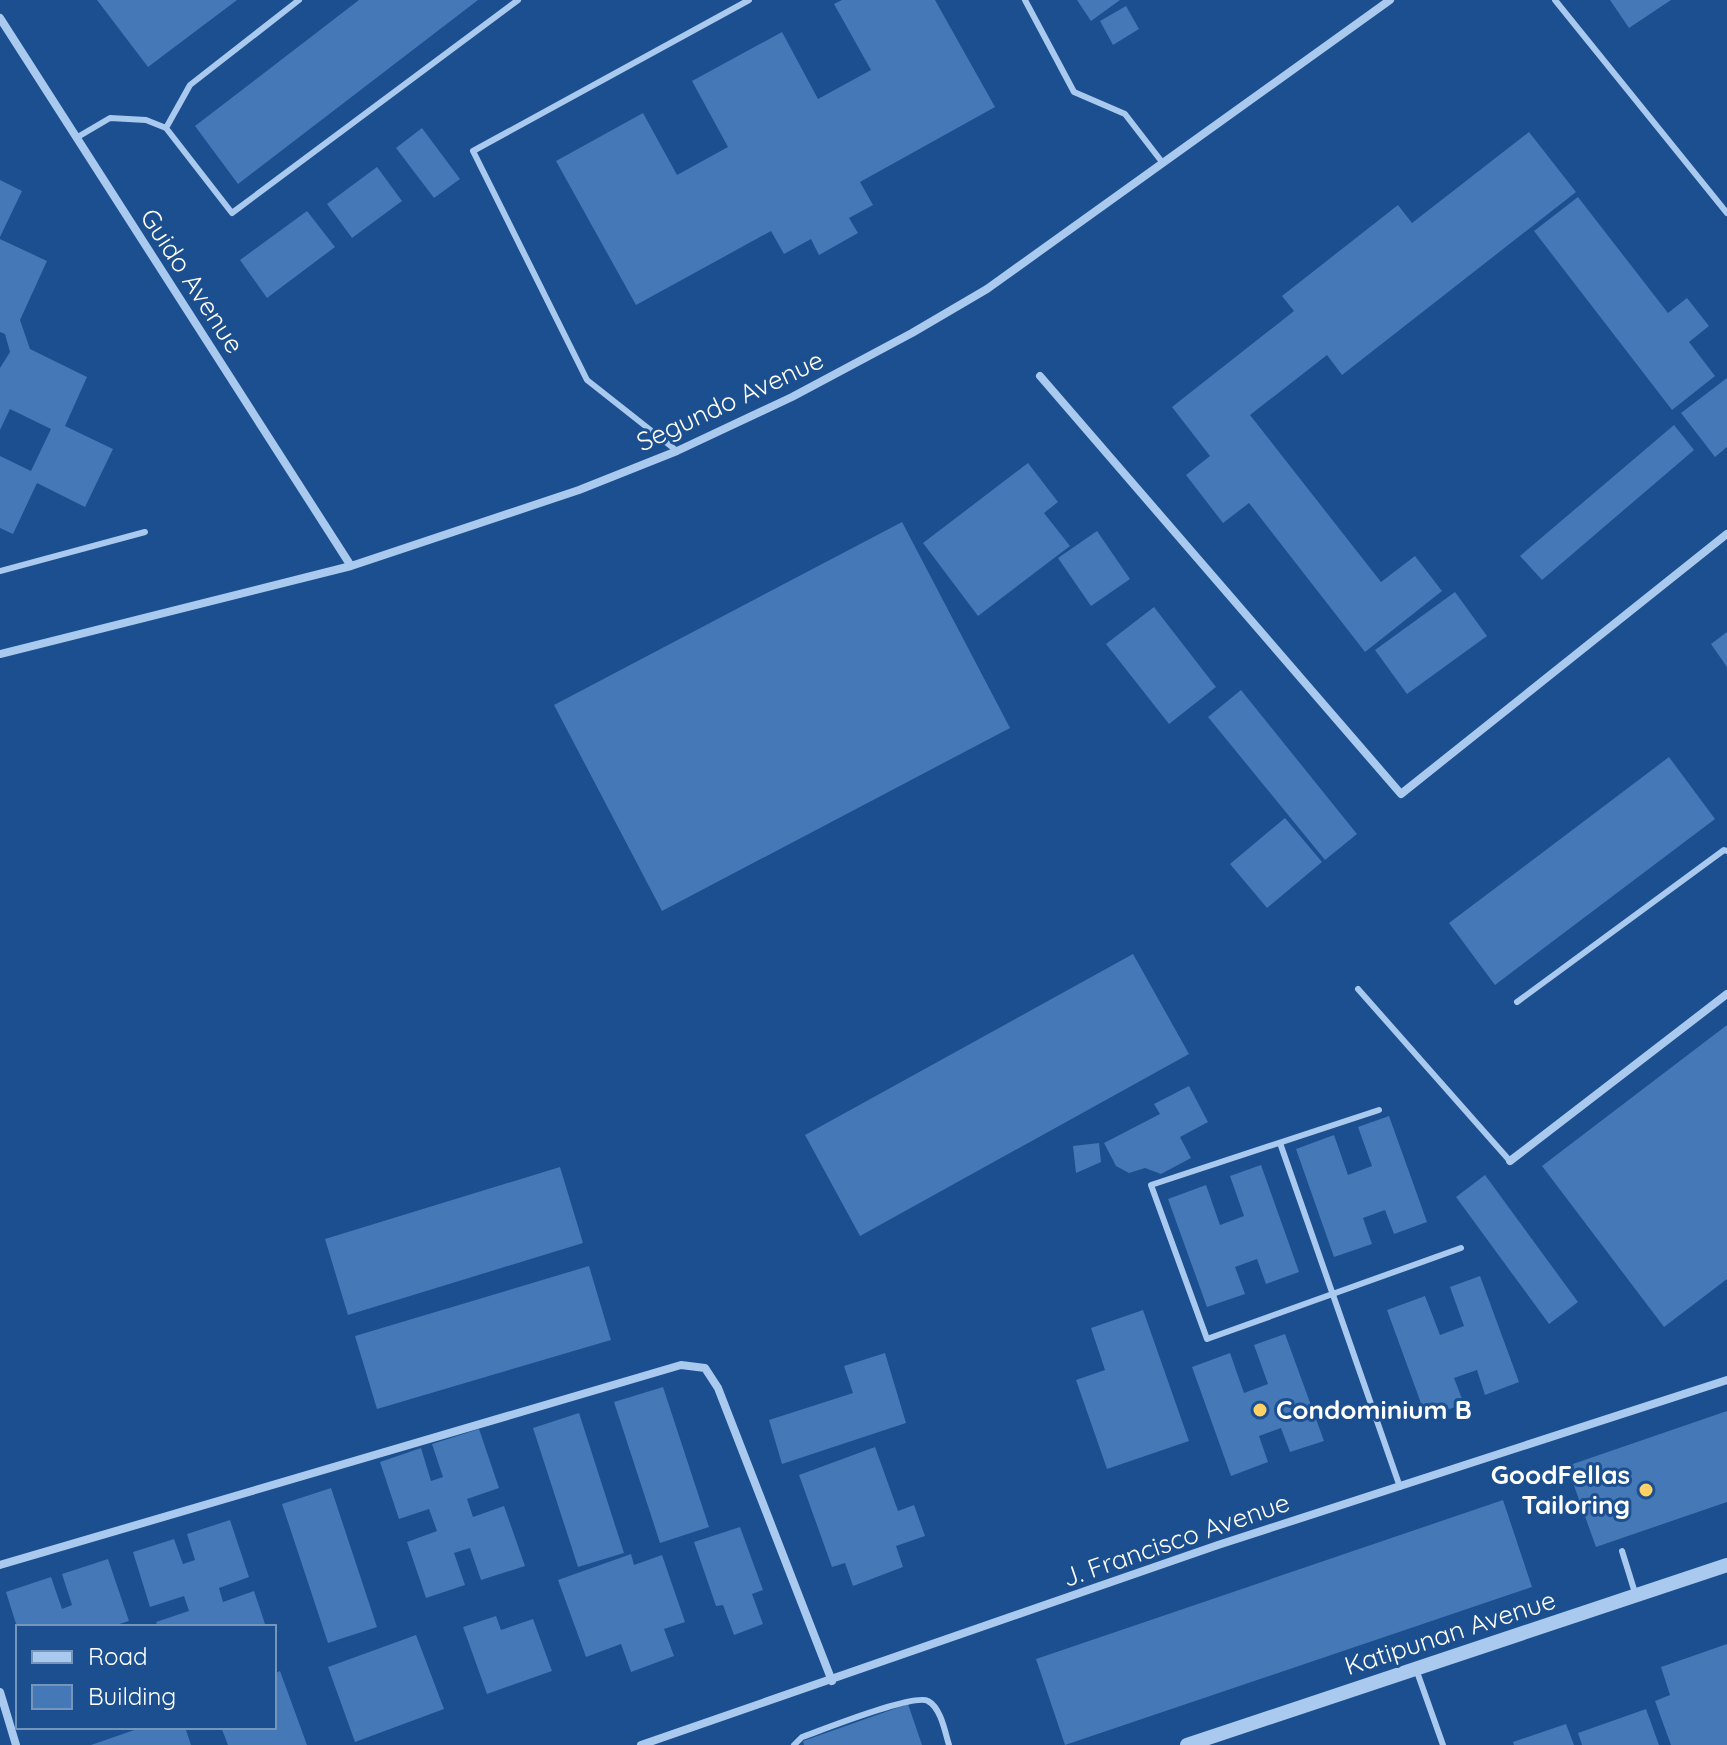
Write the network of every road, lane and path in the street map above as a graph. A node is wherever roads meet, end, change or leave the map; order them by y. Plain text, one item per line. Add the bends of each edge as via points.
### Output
1 (299, 0) edge
2 (518, 0) edge
3 (749, 0) edge
4 (1025, 0) edge
5 (1390, 0) edge
6 (1555, 0) edge
7 (0, 18) edge
8 (166, 128) junction
9 (76, 138) junction
10 (1162, 162) junction
11 (1727, 213) edge
12 (1040, 376) dead end
13 (677, 451) junction
14 (145, 532) dead end
15 (1727, 534) edge
16 (351, 566) junction
17 (0, 571) edge
18 (0, 654) edge
19 (1727, 851) edge
20 (1358, 989) dead end
21 (1727, 994) edge
22 (1517, 1002) dead end
23 (1379, 1110) dead end
24 (1280, 1143) junction
25 (1510, 1161) joint
26 (1461, 1248) dead end
27 (1333, 1295) junction
28 (1727, 1380) edge
29 (1400, 1487) junction
30 (1622, 1551) dead end
31 (0, 1565) edge
32 (1727, 1565) edge
33 (1636, 1596) junction
34 (1416, 1669) junction
35 (832, 1681) junction
36 (0, 1692) edge
37 (16, 1745) edge
38 (641, 1745) edge
39 (794, 1745) edge
40 (949, 1745) edge
41 (1187, 1745) edge
42 (1443, 1745) edge

1 - 8 lane via 190,85
2 - 8 lane via 232,213
3 - 13 lane via 473,151 587,380
4 - 10 lane via 1074,92 1125,114
5 - 10 street, Segundo Avenue
6 - 11 lane
7 - 9 street, Guido Avenue
8 - 9 lane via 146,120 110,118
9 - 16 street, Guido Avenue
10 - 13 street, Segundo Avenue via 987,289 831,377
12 - 15 street via 1401,794
13 - 16 street, Segundo Avenue via 579,490
14 - 17 lane
16 - 18 street, Segundo Avenue
19 - 22 lane
20 - 25 lane
21 - 25 street
23 - 24 lane
24 - 27 lane
24 - 27 lane via 1151,1185 1207,1339
26 - 27 lane
27 - 29 lane
28 - 29 street, J. Francisco Avenue
29 - 35 street, J. Francisco Avenue
30 - 33 lane
31 - 35 street via 681,1365 705,1368 718,1388
32 - 33 street, Katipunan Avenue
33 - 34 street, Katipunan Avenue
34 - 41 street, Katipunan Avenue
34 - 42 lane
35 - 38 street, J. Francisco Avenue
36 - 37 street
39 - 40 lane via 802,1737 922,1698 938,1713

